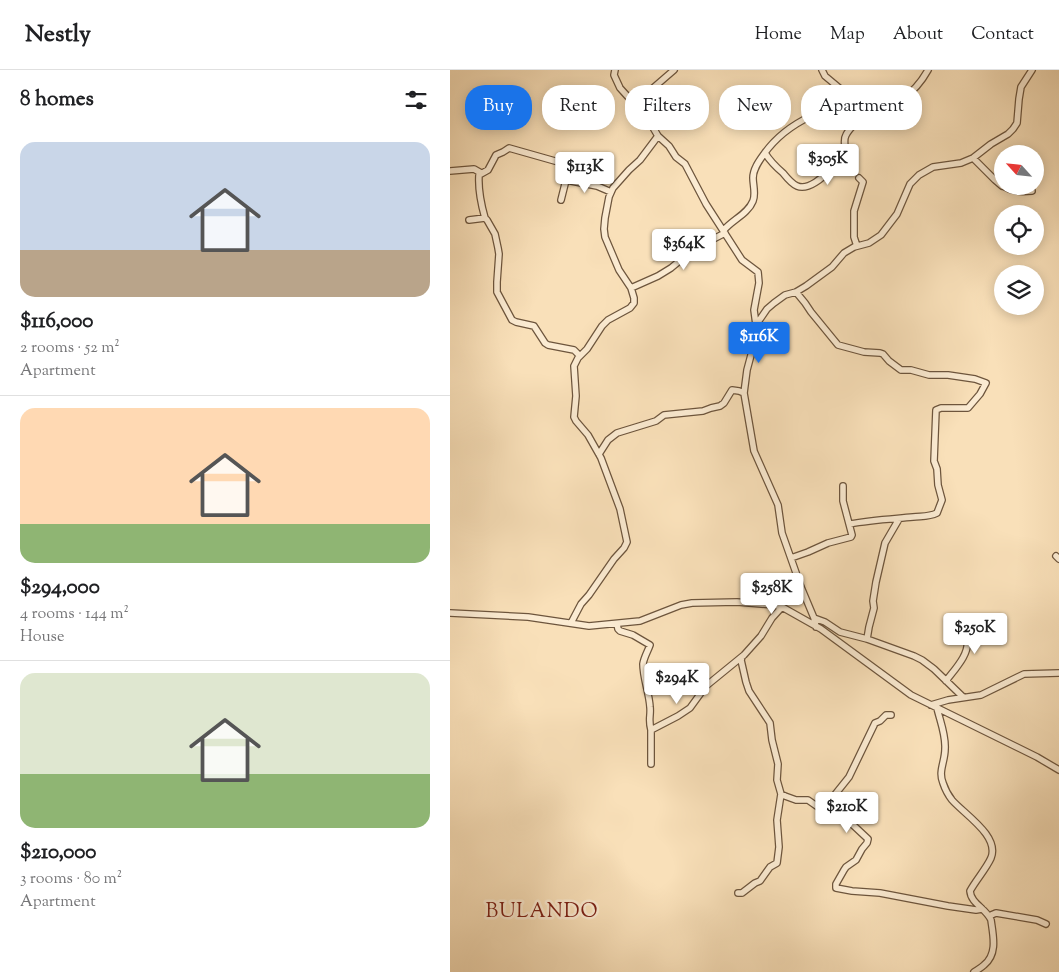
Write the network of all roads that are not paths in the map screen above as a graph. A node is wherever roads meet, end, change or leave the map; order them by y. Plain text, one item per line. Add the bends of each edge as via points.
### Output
1 (615, 70) edge
2 (674, 70) edge
3 (822, 70) edge
4 (928, 70) edge
5 (1032, 70) edge
6 (657, 85) edge
7 (835, 85) edge
8 (917, 85) edge
9 (625, 93) edge
10 (801, 122) edge
11 (654, 130) edge
12 (850, 130) edge
13 (658, 136) junction
14 (765, 153) junction
15 (973, 158) junction
16 (450, 171) edge
17 (481, 173) junction
18 (858, 178) dead end
19 (994, 179) edge
20 (566, 180) junction
21 (611, 192) junction
22 (561, 200) dead end
23 (485, 218) junction
24 (468, 220) dead end
25 (724, 232) junction
26 (857, 246) junction
27 (631, 288) junction
28 (796, 292) junction
29 (756, 324) junction
30 (580, 356) junction
31 (744, 393) junction
32 (599, 454) junction
33 (843, 486) dead end
34 (899, 519) junction
35 (850, 524) junction
36 (791, 558) junction
37 (782, 607) junction
38 (450, 613) edge
39 (814, 618) junction
40 (571, 623) junction
41 (617, 624) junction
42 (816, 626) junction
43 (958, 634) dead end
44 (867, 639) junction
45 (742, 657) junction
46 (1059, 673) edge
47 (946, 681) junction
48 (963, 697) junction
49 (934, 706) junction
50 (891, 715) dead end
51 (650, 730) junction
52 (651, 764) dead end
53 (1059, 770) edge
54 (781, 794) junction
55 (833, 816) junction
56 (738, 893) dead end
57 (982, 910) junction
58 (989, 916) junction
59 (1046, 924) dead end
60 (974, 972) edge

1 - 9 street via 614,75
2 - 6 street
3 - 7 street via 824,76
4 - 8 street
5 - 15 street via 1021,87 1017,123 1013,129
10 - 14 street via 778,138
11 - 13 street
12 - 14 street via 838,160 815,183 802,187 793,183
13 - 21 street
13 - 25 street via 685,164
14 - 25 street via 755,167 753,202
15 - 19 street
15 - 26 street via 934,167 919,175 910,184 897,214 881,236
16 - 17 street via 474,169
17 - 20 street via 488,170 496,155 509,148 567,164
17 - 23 street via 480,200
18 - 26 street via 863,182 854,211
20 - 21 street
20 - 22 street
21 - 27 street via 604,229 619,270
23 - 24 street
23 - 30 street via 495,234 498,248 498,292 511,318 534,326 545,344 574,350
25 - 27 street via 658,276
25 - 29 street via 742,260 758,272
26 - 28 street
27 - 30 street via 632,306 608,320
28 - 29 street via 774,303
28 - 34 street via 838,345 883,354 901,370 975,378 986,383 968,408 936,410 934,461 942,500 937,513
29 - 31 street
30 - 32 street via 574,366 574,416
31 - 32 street via 732,390 720,406 703,411 664,414 656,421 617,433
31 - 36 street via 754,451 778,505 782,533
32 - 40 street via 620,509 627,542 581,604
33 - 35 street via 843,501
34 - 35 street
34 - 44 street via 886,543
35 - 36 street via 852,535 849,539 828,543
36 - 39 street
37 - 41 street via 702,602 681,605 640,621
37 - 42 street
37 - 45 street
38 - 40 street
39 - 42 street
39 - 44 street via 840,632
40 - 41 street via 589,626
41 - 51 street via 620,631 650,645 643,666 650,705
42 - 49 street via 911,695
43 - 47 street via 968,640 967,648
44 - 47 street via 922,660
45 - 51 street via 706,686 690,708
45 - 54 street via 749,691 770,723
46 - 48 street via 1024,674 981,695
47 - 48 street
48 - 49 street
49 - 53 street
49 - 57 street via 943,731 945,749 941,768 946,791 980,827 992,846 991,858 970,891
50 - 55 street via 875,723 849,777 833,797
51 - 52 street
54 - 55 street via 796,800 808,800
54 - 56 street via 777,863 760,881
55 - 57 street via 853,825 868,841 856,860 844,870 836,884 837,889
57 - 58 street
58 - 59 street via 996,913
58 - 60 street via 993,955

